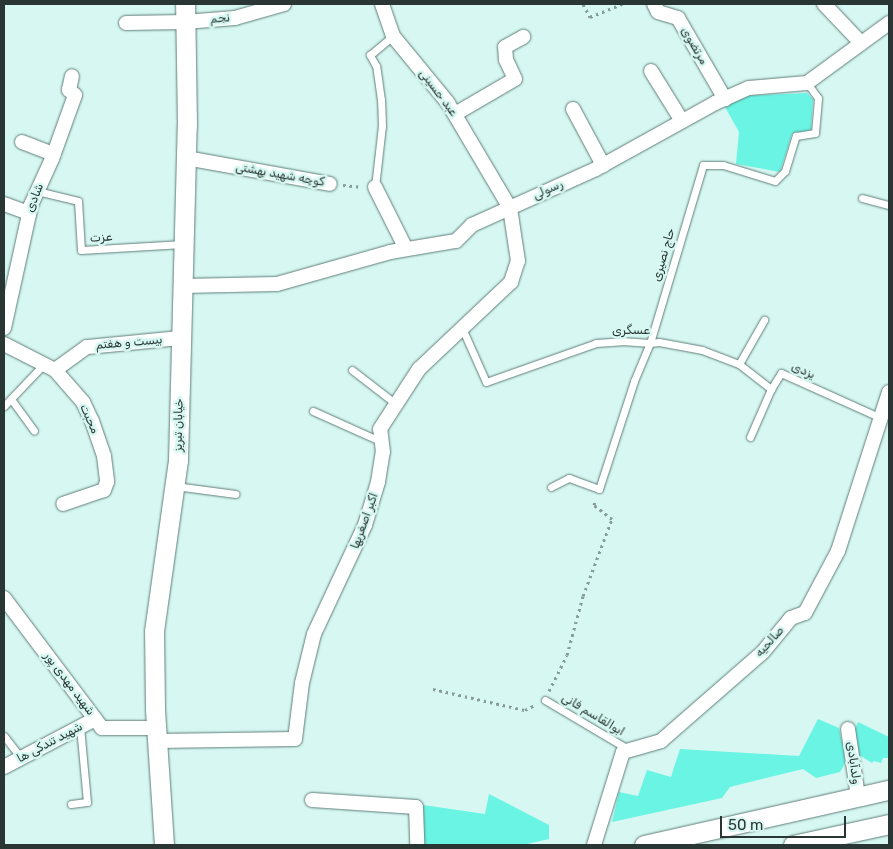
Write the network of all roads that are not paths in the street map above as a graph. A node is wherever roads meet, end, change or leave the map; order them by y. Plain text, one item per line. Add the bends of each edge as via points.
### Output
1 (284, 4) edge
2 (382, 4) edge
3 (654, 4) edge
4 (824, 4) edge
5 (185, 13) edge
6 (126, 23) dead end
7 (889, 23) edge
8 (393, 36) junction
9 (523, 37) dead end
10 (861, 44) junction
11 (651, 71) dead end
12 (72, 76) dead end
13 (807, 83) junction
14 (725, 99) junction
15 (573, 109) dead end
16 (455, 114) junction
17 (682, 122) junction
18 (22, 142) dead end
19 (54, 154) junction
20 (186, 158) junction
21 (603, 165) junction
22 (330, 184) road end
23 (376, 186) joint
24 (37, 191) junction
25 (862, 198) dead end
26 (4, 204) edge
27 (889, 205) edge
28 (510, 208) junction
29 (29, 213) junction
30 (183, 244) junction
31 (406, 250) junction
32 (182, 286) junction
33 (7, 298) edge
34 (764, 320) dead end
35 (4, 328) edge
36 (462, 328) junction
37 (181, 338) junction
38 (650, 343) junction
39 (4, 344) edge
40 (739, 364) junction
41 (49, 367) junction
42 (352, 370) dead end
43 (771, 389) junction
44 (889, 392) edge
45 (11, 399) junction
46 (396, 404) junction
47 (4, 406) edge
48 (312, 411) dead end
49 (881, 418) junction
50 (34, 431) dead end
51 (750, 437) dead end
52 (382, 442) junction
53 (175, 486) junction
54 (551, 487) dead end
55 (235, 494) dead end
56 (63, 504) dead end
57 (5, 601) edge
58 (545, 700) road end
59 (95, 719) junction
60 (80, 727) junction
61 (848, 729) dead end
62 (156, 735) junction
63 (4, 736) edge
64 (630, 750) junction
65 (21, 758) junction
66 (4, 767) edge
67 (889, 790) edge
68 (858, 797) junction
69 (312, 800) dead end
70 (71, 804) dead end
71 (889, 824) edge
72 (164, 845) edge
73 (417, 845) edge
74 (594, 845) edge
75 (644, 845) edge
76 (793, 845) edge

1 - 5 street, نجم via 235,18
2 - 8 street, عبد حسینی
3 - 14 street, مرتضوی via 658,12 678,18
4 - 10 street
5 - 6 street, نجم
5 - 20 street, خیابان تبریز
7 - 10 street
8 - 16 street, عبد حسینی
8 - 23 lane via 370,55 376,66 381,100 382,126
9 - 16 street via 505,47 506,60 515,79
10 - 13 street
11 - 17 street
12 - 19 street, شادی via 69,90 75,95
13 - 14 street, رسولی via 749,88
13 - 38 lane, حاج نصیری via 818,98 816,133 796,136 785,171 775,181 723,165 703,165
14 - 17 street, رسولی
15 - 21 street
16 - 28 street, عبد حسینی
17 - 21 street, رسولی
18 - 19 street
19 - 24 street, شادی
20 - 22 street, کوچه شهید بهشتی
20 - 30 street, خیابان تبریز
21 - 28 street, رسولی
23 - 31 street
24 - 29 street, شادی
24 - 30 lane, عزت via 78,201 81,250
25 - 27 lane
26 - 29 street
28 - 31 street, رسولی via 472,225 456,241
28 - 36 street, اکبر اصغریها via 518,261 511,282
29 - 33 street, شادی
30 - 32 street, خیابان تبریز
31 - 32 street, رسولی via 277,284
32 - 37 street, خیابان تبریز
33 - 35 street, شادی
34 - 40 lane
36 - 38 lane, عسگری via 486,382 596,343
36 - 46 street, اکبر اصغریها via 419,369
37 - 41 street, بیست و هفتم via 87,347
37 - 53 street, خیابان تبریز
38 - 40 lane, عسگری via 702,350
38 - 54 lane, حاج نصیری via 634,381 599,489 569,478
39 - 41 street, محبت
40 - 43 lane, عسگری
41 - 45 lane
41 - 56 street, محبت via 83,402 104,456 107,482 104,490
42 - 46 lane
43 - 49 lane, یزدی via 781,373
43 - 51 lane, یزدی
44 - 49 street, صالحیه
45 - 47 lane
45 - 50 lane
46 - 52 street, اکبر اصغریها via 380,429
48 - 52 lane
49 - 64 street, صالحیه via 838,551 805,613 791,618 763,652 662,741
52 - 62 street, اکبر اصغریها via 384,452 378,482 365,525 314,634 302,683 295,739
53 - 55 lane
53 - 62 street, خیابان تبریز via 154,631
57 - 59 street, شهید مهدی پور
58 - 64 lane, ابوالقاسم فانی
59 - 60 street, شهید تندکی ها
59 - 62 street, شهید مهدی پور via 102,728
60 - 65 street, شهید تندکی ها
60 - 70 lane via 87,802
61 - 68 street, ولدآبادی
62 - 72 street, خیابان تبریز
63 - 65 lane
64 - 74 street via 623,752
65 - 66 street, شهید تندکی ها
67 - 68 street
68 - 75 street
69 - 73 street via 416,808
71 - 76 street

